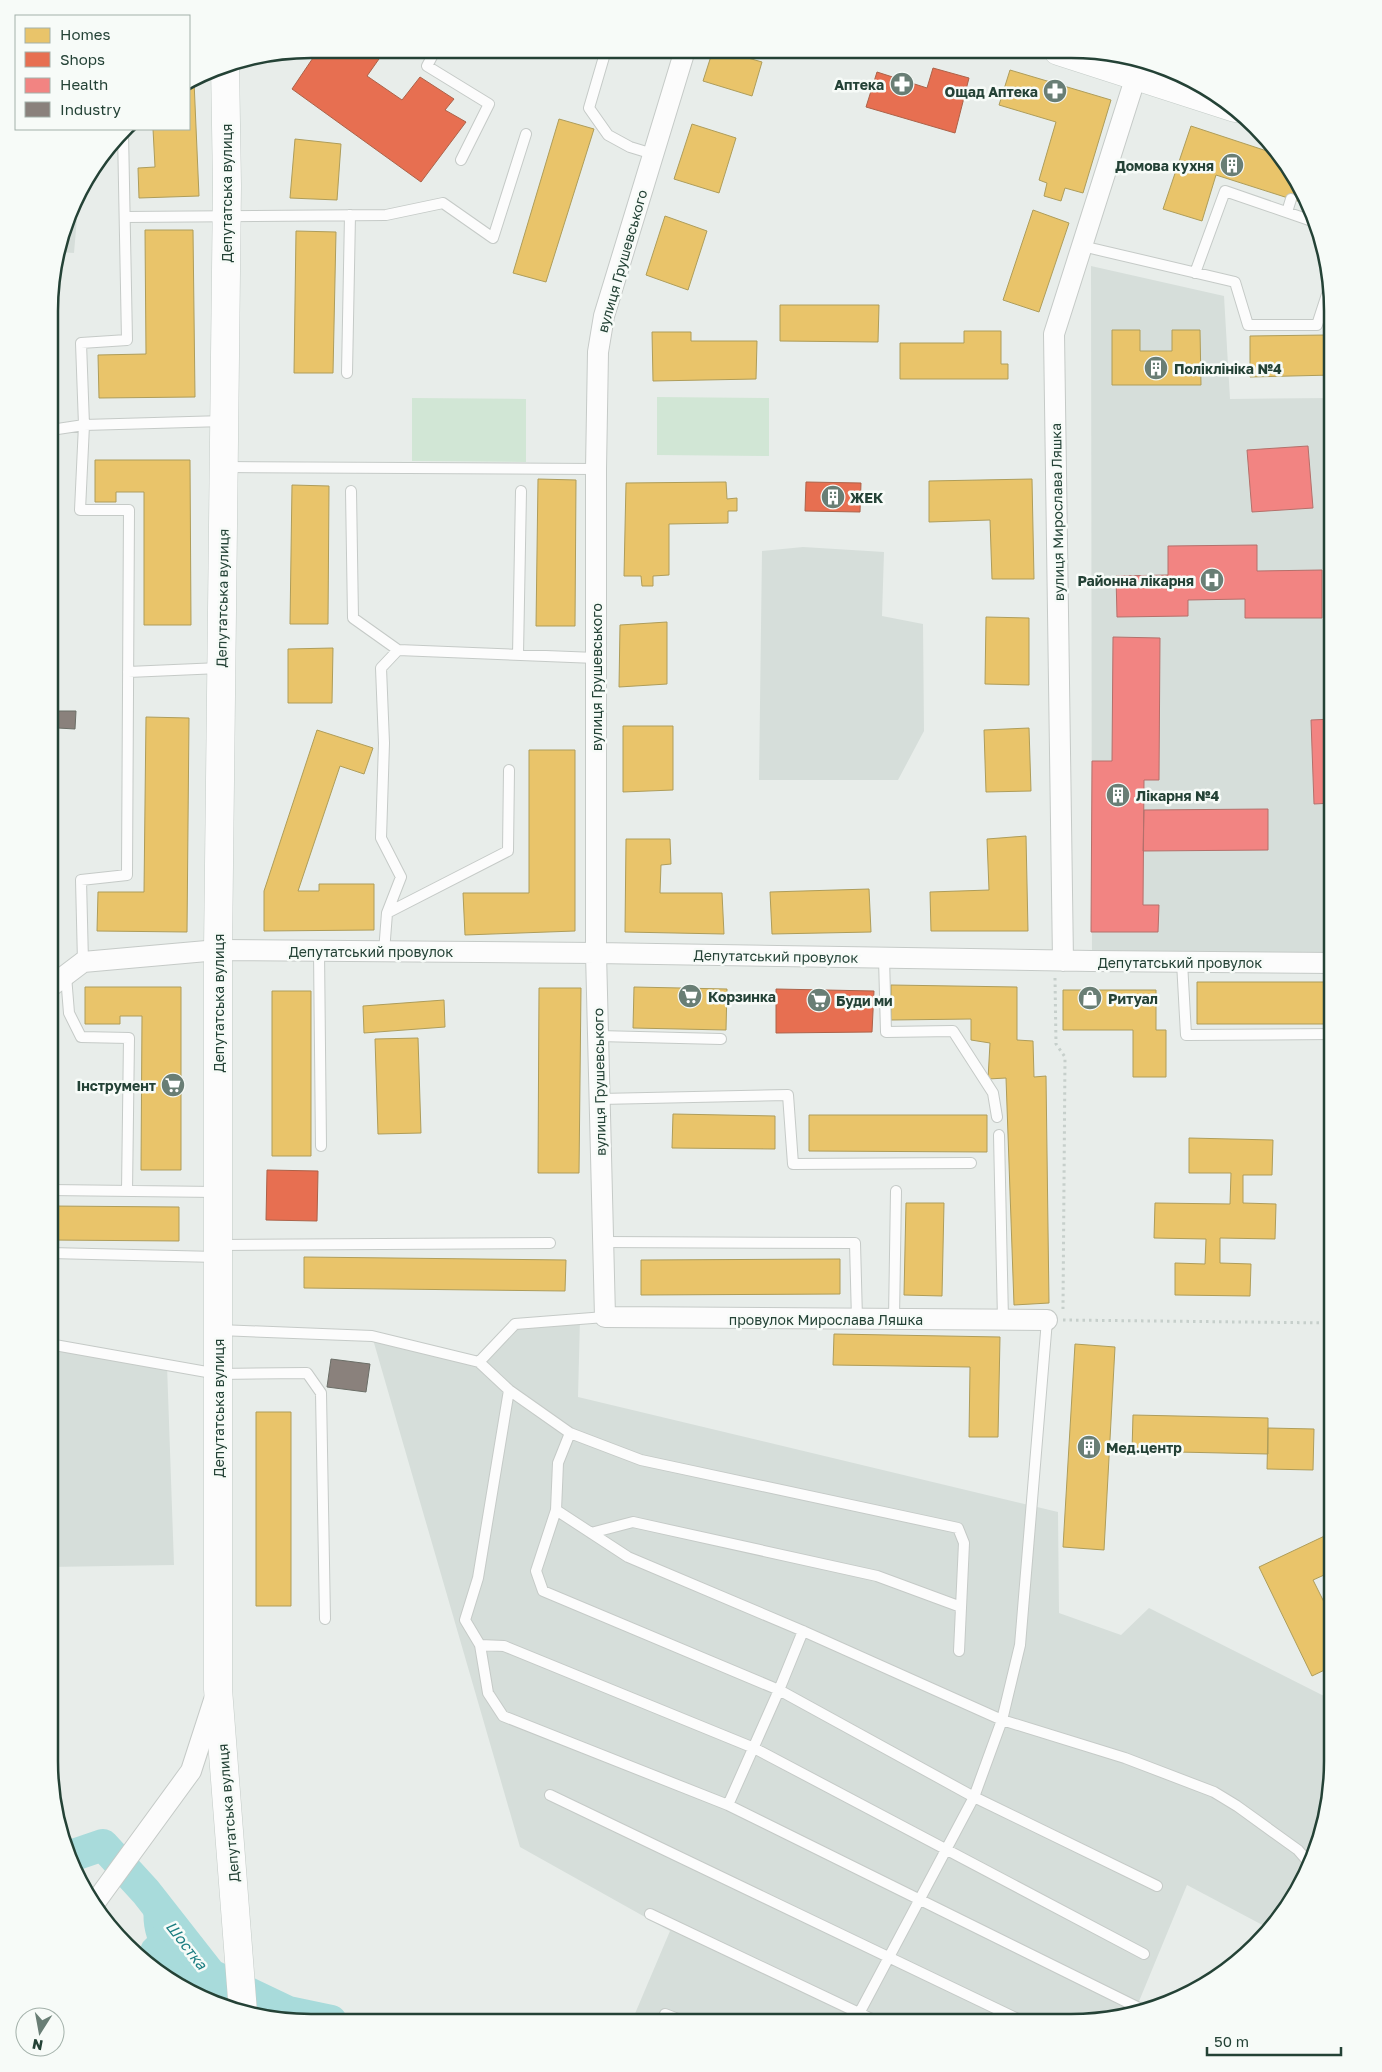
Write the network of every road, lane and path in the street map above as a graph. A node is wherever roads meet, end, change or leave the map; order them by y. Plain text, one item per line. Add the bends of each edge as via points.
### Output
1 (432, 58) edge
2 (604, 58) edge
3 (683, 58) edge
4 (1080, 58) edge
5 (225, 73) edge
6 (1136, 76) junction
7 (1213, 101) edge
8 (526, 134) dead end
9 (123, 141) edge
10 (653, 154) junction
11 (462, 160) dead end
12 (1292, 199) dead end
13 (1287, 212) junction
14 (350, 215) junction
15 (226, 216) junction
16 (125, 217) junction
17 (1307, 219) edge
18 (1082, 246) junction
19 (1195, 273) junction
20 (1324, 303) edge
21 (347, 373) dead end
22 (224, 421) junction
23 (84, 425) junction
24 (58, 429) edge
25 (224, 467) junction
26 (596, 470) junction
27 (351, 491) dead end
28 (520, 491) dead end
29 (398, 650) junction
30 (518, 655) junction
31 (596, 658) junction
32 (222, 668) junction
33 (128, 672) junction
34 (509, 770) dead end
35 (387, 913) junction
36 (218, 950) junction
37 (319, 951) junction
38 (384, 952) junction
39 (596, 953) junction
40 (884, 958) junction
41 (1059, 960) junction
42 (83, 962) junction
43 (1182, 962) junction
44 (1324, 963) edge
45 (58, 981) edge
46 (1324, 1034) edge
47 (598, 1036) junction
48 (722, 1039) dead end
49 (600, 1099) junction
50 (997, 1117) dead end
51 (999, 1135) dead end
52 (321, 1146) dead end
53 (971, 1163) dead end
54 (58, 1190) edge
55 (127, 1191) junction
56 (896, 1191) dead end
57 (218, 1192) junction
58 (603, 1242) junction
59 (550, 1243) dead end
60 (218, 1251) junction
61 (58, 1253) edge
62 (605, 1317) junction
63 (857, 1319) junction
64 (894, 1319) junction
65 (1003, 1320) junction
66 (1055, 1320) junction
67 (1324, 1323) edge
68 (218, 1330) junction
69 (58, 1346) edge
70 (479, 1362) junction
71 (218, 1374) junction
72 (509, 1390) junction
73 (570, 1432) junction
74 (556, 1510) junction
75 (591, 1533) junction
76 (961, 1606) junction
77 (325, 1619) dead end
78 (803, 1631) junction
79 (480, 1645) junction
80 (959, 1651) dead end
81 (218, 1689) junction
82 (779, 1690) junction
83 (1002, 1720) junction
84 (754, 1748) junction
85 (550, 1795) dead end
86 (974, 1797) junction
87 (728, 1805) junction
88 (946, 1849) junction
89 (1305, 1858) edge
90 (1157, 1886) dead end
91 (98, 1899) edge
92 (920, 1900) junction
93 (650, 1914) dead end
94 (1144, 1954) dead end
95 (889, 1957) junction
96 (243, 2006) edge
97 (1136, 2006) edge
98 (859, 2013) joint
99 (1007, 2014) edge

1 - 11 lane via 428,66 489,104
2 - 10 lane via 589,108 608,135
3 - 10 street, вулиця Грушевського
4 - 6 street
5 - 15 street, Депутатська вулиця
6 - 7 street
6 - 18 street, вулиця Мирослава Ляшка
8 - 14 lane via 493,238 443,203 386,215
9 - 16 lane
10 - 26 street, вулиця Грушевського via 600,336
12 - 13 lane
13 - 17 lane
13 - 19 lane via 1225,191
14 - 15 lane
14 - 21 lane
15 - 16 lane
15 - 22 street, Депутатська вулиця
16 - 23 lane via 127,340 81,343
18 - 19 lane
18 - 41 street, вулиця Мирослава Ляшка via 1054,334
19 - 20 lane via 1235,282 1248,324 1317,325
22 - 23 lane
22 - 25 street, Депутатська вулиця
23 - 24 lane
23 - 33 lane via 80,510 129,510
25 - 26 lane
25 - 32 street, Депутатська вулиця
26 - 31 street, вулиця Грушевського
27 - 29 lane via 353,618
28 - 30 lane
29 - 30 lane
29 - 35 lane via 381,668 384,743 381,838 401,877
30 - 31 lane
31 - 39 street, вулиця Грушевського
32 - 33 lane
32 - 36 street, Депутатська вулиця
33 - 42 lane via 127,876 82,880
34 - 35 lane via 508,852
35 - 38 lane
36 - 37 street, Депутатський провулок
36 - 42 street, Депутатський провулок
36 - 57 street, Депутатська вулиця
37 - 38 street, Депутатський провулок
37 - 52 lane
38 - 39 street, Депутатський провулок
39 - 40 street, Депутатський провулок
39 - 47 street, вулиця Грушевського
40 - 41 street, Депутатський провулок
40 - 50 lane via 886,1032 953,1031 993,1093
41 - 43 street, Депутатський провулок
41 - 66 path via 1056,1044 1065,1058
42 - 45 street
43 - 44 street, Депутатський провулок
43 - 46 lane via 1186,1035
45 - 55 lane via 81,1037 129,1038
47 - 48 lane
47 - 49 street, вулиця Грушевського
49 - 53 lane via 788,1095 794,1164
49 - 58 street, вулиця Грушевського
51 - 65 lane
54 - 55 lane
55 - 57 lane
56 - 64 lane
57 - 60 street, Депутатська вулиця
58 - 62 street, вулиця Грушевського
58 - 63 lane via 855,1243
59 - 60 lane
60 - 61 lane
60 - 68 street, Депутатська вулиця
62 - 63 street, провулок Мирослава Ляшка
62 - 70 lane via 515,1324
63 - 64 street, провулок Мирослава Ляшка
64 - 65 street, провулок Мирослава Ляшка
65 - 66 street, провулок Мирослава Ляшка
66 - 67 path
66 - 83 lane via 1020,1645
68 - 70 lane via 372,1336
68 - 71 street, Депутатська вулиця
69 - 71 lane
70 - 72 lane
71 - 77 lane via 307,1373 321,1393
71 - 81 street, Депутатська вулиця
72 - 73 lane
72 - 79 lane via 478,1578 465,1620
73 - 74 lane via 558,1463
73 - 76 lane via 641,1460 958,1528 964,1543
74 - 75 lane
74 - 82 lane via 536,1571 543,1591
75 - 76 lane via 633,1522 877,1576
75 - 78 lane via 628,1557
76 - 80 lane
78 - 82 lane
78 - 83 lane
79 - 84 lane via 504,1646
79 - 87 lane via 488,1693 503,1716
81 - 91 street via 191,1771
81 - 96 street, Депутатська вулиця
82 - 84 lane
82 - 86 lane
83 - 86 lane
83 - 89 lane via 1125,1758 1214,1792 1238,1806
84 - 87 lane
84 - 88 lane
85 - 95 lane
86 - 88 lane
86 - 90 lane
87 - 92 lane
88 - 92 lane
88 - 94 lane
92 - 95 lane
92 - 97 lane
93 - 98 lane
95 - 98 lane
95 - 99 lane

